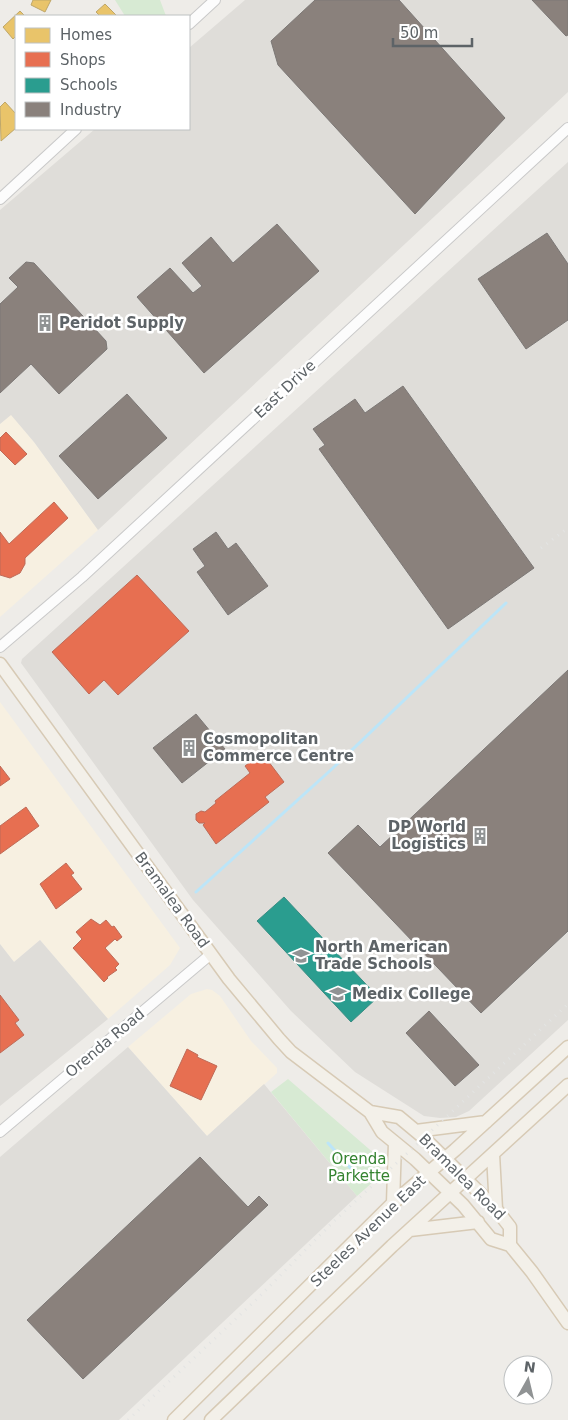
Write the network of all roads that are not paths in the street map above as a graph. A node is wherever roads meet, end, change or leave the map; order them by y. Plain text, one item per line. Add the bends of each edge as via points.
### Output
1 (215, 0) edge
2 (190, 23) edge
3 (568, 128) edge
4 (75, 130) edge
5 (0, 200) edge
6 (0, 647) edge
7 (0, 664) edge
8 (211, 954) junction
9 (568, 1047) edge
10 (568, 1085) edge
11 (370, 1112) junction
12 (486, 1122) junction
13 (416, 1131) junction
14 (0, 1132) edge
15 (395, 1143) junction
16 (493, 1154) junction
17 (445, 1159) junction
18 (429, 1172) junction
19 (466, 1179) junction
20 (450, 1192) junction
21 (393, 1203) junction
22 (496, 1208) junction
23 (478, 1222) junction
24 (410, 1230) junction
25 (510, 1245) junction
26 (568, 1323) edge
27 (174, 1420) edge
28 (210, 1420) edge

1 - 2 street
3 - 6 street, East Drive via 82,577
4 - 5 street
7 - 8 main road, Bramalea Road
8 - 11 main road, Bramalea Road via 291,1052
8 - 14 street, Orenda Road
9 - 12 main road, Steeles Avenue East
10 - 16 main road, Steeles Avenue East
11 - 13 main road, Bramalea Road via 399,1117
11 - 15 main road, Bramalea Road via 382,1132
12 - 13 main road
12 - 17 main road, Steeles Avenue East
13 - 17 main road, Bramalea Road
15 - 18 main road, Bramalea Road
15 - 21 main road
16 - 19 main road, Steeles Avenue East
16 - 22 main road
17 - 18 main road, Steeles Avenue East
17 - 19 main road, Bramalea Road
18 - 20 main road, Bramalea Road
18 - 21 main road, Steeles Avenue East
19 - 20 main road, Steeles Avenue East
19 - 22 main road, Bramalea Road
20 - 23 main road, Bramalea Road
20 - 24 main road, Steeles Avenue East
21 - 27 main road, Steeles Avenue East
22 - 25 main road, Bramalea Road via 510,1227
23 - 24 main road
23 - 25 main road, Bramalea Road via 491,1239
24 - 28 main road, Steeles Avenue East
25 - 26 main road, Bramalea Road

